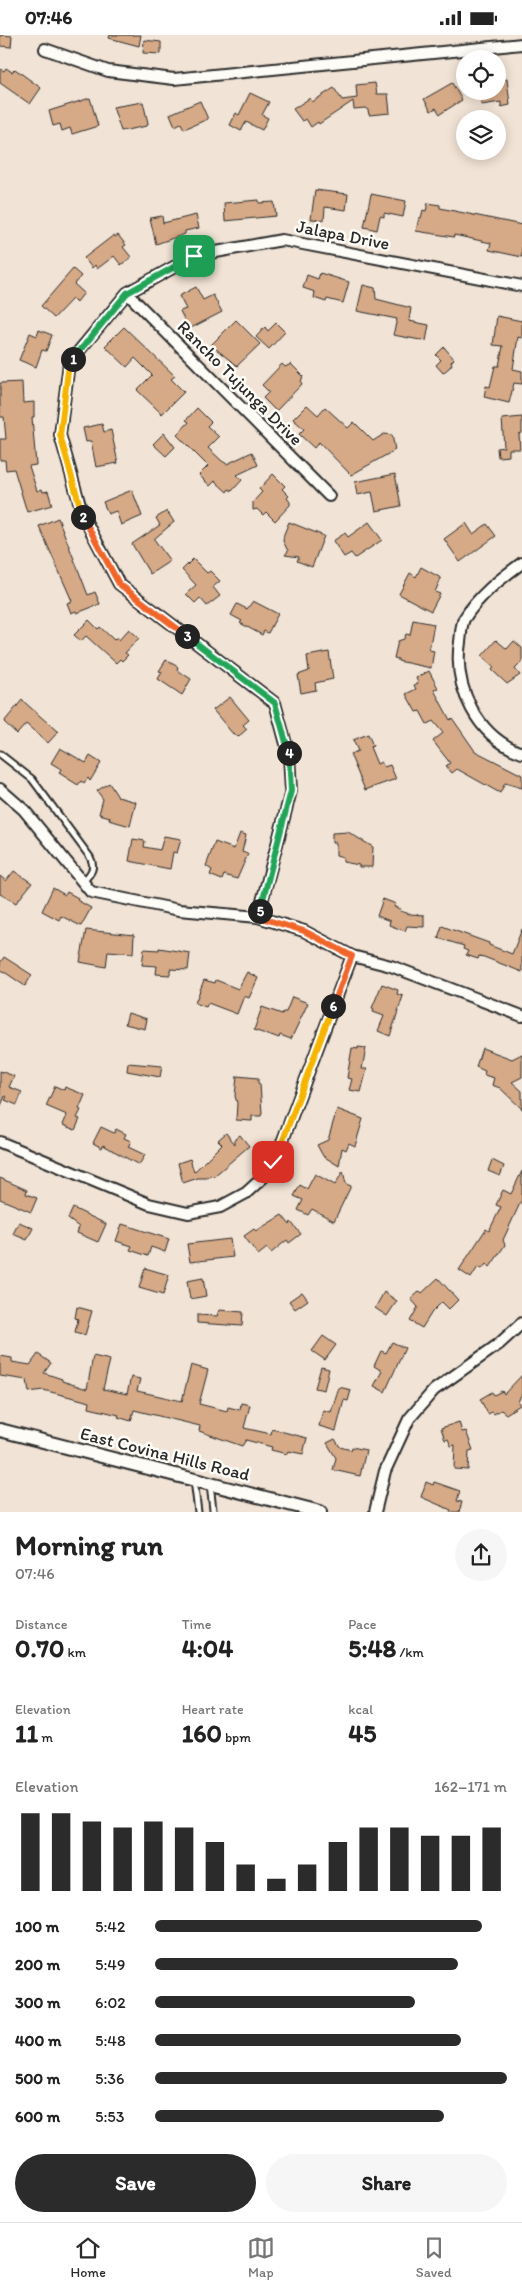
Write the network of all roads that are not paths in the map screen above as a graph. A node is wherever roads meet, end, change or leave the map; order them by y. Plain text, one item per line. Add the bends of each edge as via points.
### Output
1 (522, 44) edge
2 (45, 49) dead end
3 (522, 286) edge
4 (127, 293) junction
5 (329, 496) dead end
6 (522, 563) edge
7 (522, 753) edge
8 (0, 754) edge
9 (0, 789) edge
10 (83, 883) junction
11 (258, 917) junction
12 (352, 956) junction
13 (522, 1016) edge
14 (0, 1142) edge
15 (522, 1323) edge
16 (0, 1430) edge
17 (194, 1480) junction
18 (210, 1484) junction
19 (213, 1509) dead end
20 (198, 1512) edge
21 (320, 1512) edge
22 (375, 1512) edge

1 - 2 street via 174,79 108,71
3 - 4 street, Jalapa Drive via 282,240 194,256
4 - 5 street, Rancho Tujunga Drive
4 - 11 street, Jalapa Drive via 69,363 60,435 83,517 119,584 275,703 289,755 291,791
6 - 7 street via 490,587 463,620 458,655 462,689 478,720 507,747
8 - 10 lane via 32,779 90,857 93,871
9 - 10 street via 24,810
10 - 11 street via 91,892 179,910
11 - 12 street via 304,931
12 - 13 street via 390,966
12 - 14 street via 280,1148 267,1174 246,1193 226,1204 188,1213 149,1204
15 - 22 street via 499,1344 434,1390 409,1419 385,1471
16 - 17 street, East Covina Hills Road
17 - 18 street, East Covina Hills Road
17 - 20 lane
18 - 19 lane
18 - 21 street, East Covina Hills Road

